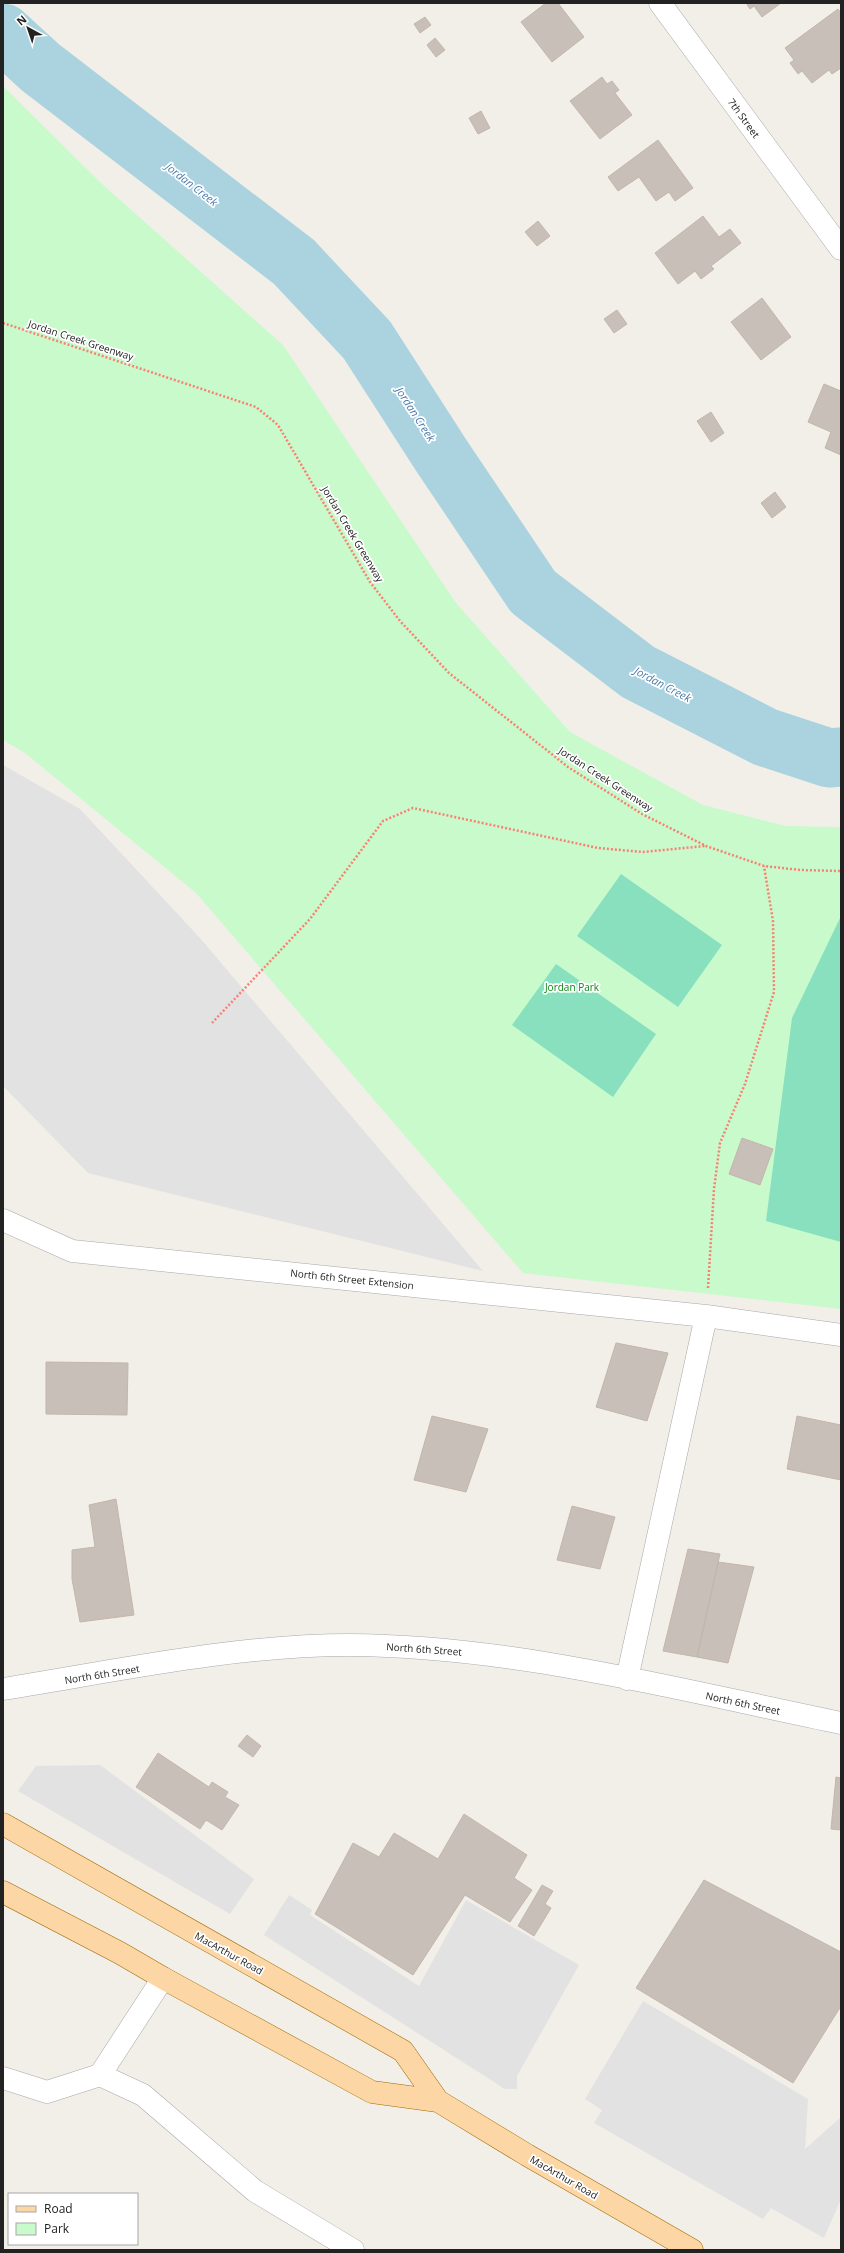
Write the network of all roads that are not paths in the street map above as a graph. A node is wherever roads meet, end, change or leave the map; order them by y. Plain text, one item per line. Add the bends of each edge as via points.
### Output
1 (660, 3) edge
2 (837, 235) edge
3 (5, 1225) edge
4 (706, 1316) junction
5 (841, 1335) edge
6 (627, 1679) junction
7 (3, 1689) edge
8 (841, 1723) edge
9 (3, 1824) edge
10 (3, 1892) edge
11 (163, 1978) junction
12 (100, 2075) junction
13 (3, 2078) edge
14 (438, 2101) junction
15 (353, 2250) edge
16 (692, 2250) edge

1 - 2 street, 7th Street
3 - 4 street, North 6th Street Extension via 72,1251
4 - 5 street, North 6th Street Extension
4 - 6 street
6 - 7 street, North 6th Street via 516,1658 415,1647 348,1645 280,1648 213,1656
6 - 8 street, North 6th Street
9 - 14 main road, MacArthur Road via 403,2051
10 - 11 main road, MacArthur Road
11 - 12 street
11 - 14 main road, MacArthur Road via 372,2092
12 - 13 street via 47,2092
12 - 15 street via 143,2096 255,2191
14 - 16 main road, MacArthur Road

